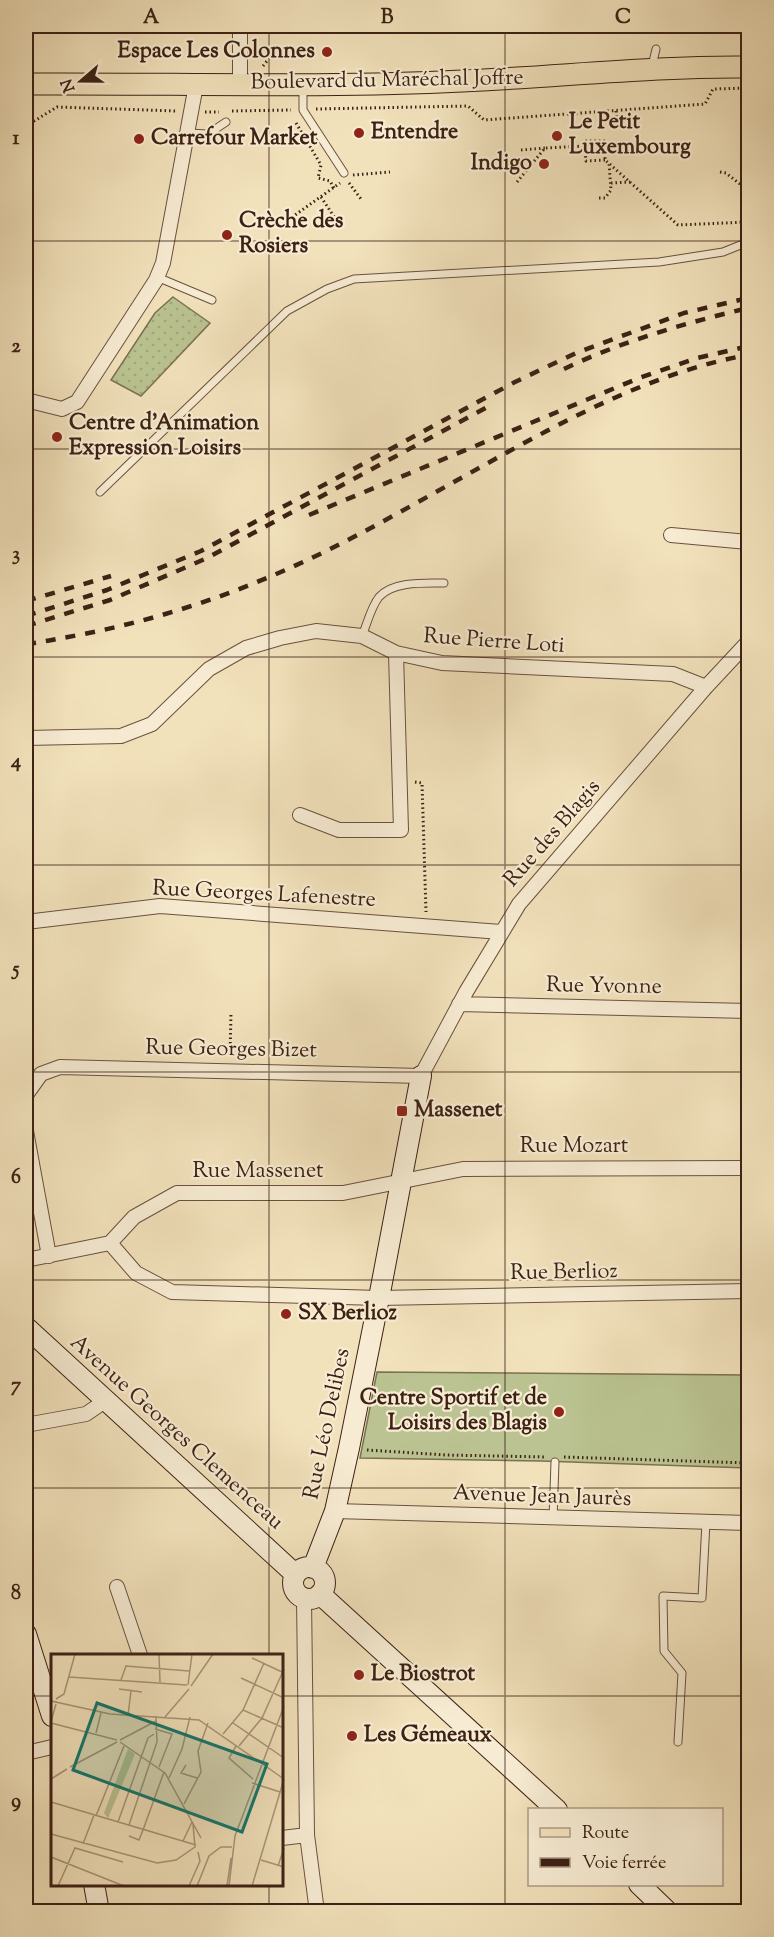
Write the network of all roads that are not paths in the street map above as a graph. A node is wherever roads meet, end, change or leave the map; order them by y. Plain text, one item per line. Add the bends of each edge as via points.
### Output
1 (240, 26) edge
2 (656, 49) dead end
3 (748, 67) edge
4 (651, 70) junction
5 (26, 84) edge
6 (196, 85) junction
7 (240, 85) junction
8 (302, 85) junction
9 (226, 122) dead end
10 (188, 133) junction
11 (345, 176) road end
12 (748, 242) edge
13 (157, 277) junction
14 (212, 300) dead end
15 (26, 400) edge
16 (100, 492) dead end
17 (671, 535) dead end
18 (748, 542) edge
19 (444, 583) dead end
20 (362, 636) junction
21 (748, 642) edge
22 (396, 653) junction
23 (706, 687) junction
24 (26, 738) edge
25 (300, 815) dead end
26 (26, 922) edge
27 (501, 932) junction
28 (459, 1004) junction
29 (748, 1011) edge
30 (421, 1076) junction
31 (26, 1095) edge
32 (26, 1131) edge
33 (748, 1168) edge
34 (400, 1181) junction
35 (110, 1244) junction
36 (48, 1256) junction
37 (26, 1260) edge
38 (748, 1291) edge
39 (380, 1298) junction
40 (26, 1327) edge
41 (105, 1401) junction
42 (26, 1425) edge
43 (555, 1462) dead end
44 (335, 1511) junction
45 (553, 1519) junction
46 (706, 1522) junction
47 (748, 1523) edge
48 (304, 1571) junction
49 (117, 1587) dead end
50 (312, 1596) junction
51 (26, 1634) edge
52 (139, 1652) edge
53 (47, 1681) edge
54 (51, 1709) edge
55 (678, 1742) dead end
56 (51, 1746) edge
57 (26, 1753) edge
58 (556, 1808) edge
59 (307, 1835) junction
60 (284, 1838) edge
61 (94, 1886) edge
62 (641, 1886) edge
63 (99, 1911) edge
64 (317, 1911) edge
65 (668, 1911) edge

1 - 7 street
2 - 4 lane
3 - 4 main road, Boulevard du Maréchal Joffre
4 - 8 main road, Boulevard du Maréchal Joffre
5 - 6 main road, Boulevard du Maréchal Joffre
6 - 7 main road, Boulevard du Maréchal Joffre
6 - 10 street
7 - 8 main road, Boulevard du Maréchal Joffre
8 - 11 lane via 303,110
9 - 10 lane via 208,134
10 - 13 street
12 - 16 lane via 723,252 659,262 354,279 327,289 287,311
13 - 14 lane
13 - 15 street via 77,402 62,409
17 - 18 street
19 - 20 lane via 412,583 384,593 378,598
20 - 22 street, Rue Pierre Loti
20 - 24 street, Rue Pierre Loti via 316,632 246,648 209,669 152,724 121,736
21 - 23 street, Rue des Blagis
22 - 23 street, Rue Pierre Loti via 442,663 673,674
22 - 25 street via 401,830 339,830
23 - 27 street, Rue des Blagis via 519,904
26 - 27 street, Rue Georges Lafenestre via 160,906
27 - 28 street, Rue des Blagis
28 - 29 street, Rue Yvonne
28 - 30 street, Rue des Blagis
30 - 31 street, Rue Georges Bizet via 60,1067 41,1074
30 - 34 street, Rue Léo Delibes
32 - 36 street
33 - 34 street, Rue Mozart via 463,1168
34 - 35 street, Rue Massenet via 343,1193 177,1193 134,1217
34 - 39 street, Rue Léo Delibes
35 - 36 street
35 - 39 street, Rue Berlioz via 136,1273 172,1292
36 - 37 street
38 - 39 street, Rue Berlioz
39 - 44 street, Rue Léo Delibes
40 - 41 street, Avenue Georges Clemenceau
41 - 42 street via 86,1414
41 - 48 street, Avenue Georges Clemenceau
43 - 45 lane
44 - 45 street, Avenue Jean Jaurès
44 - 48 street, Rue Léo Delibes
45 - 46 street, Avenue Jean Jaurès
46 - 47 street, Avenue Jean Jaurès
46 - 55 lane via 702,1598 663,1596 664,1651 682,1674
48 - 50 street via 293,1579 294,1588
48 - 50 street via 323,1576 324,1586
49 - 52 street
50 - 58 street
50 - 59 street
51 - 53 street
53 - 54 street
56 - 57 street
59 - 60 street
59 - 64 street
61 - 63 street
62 - 65 street

